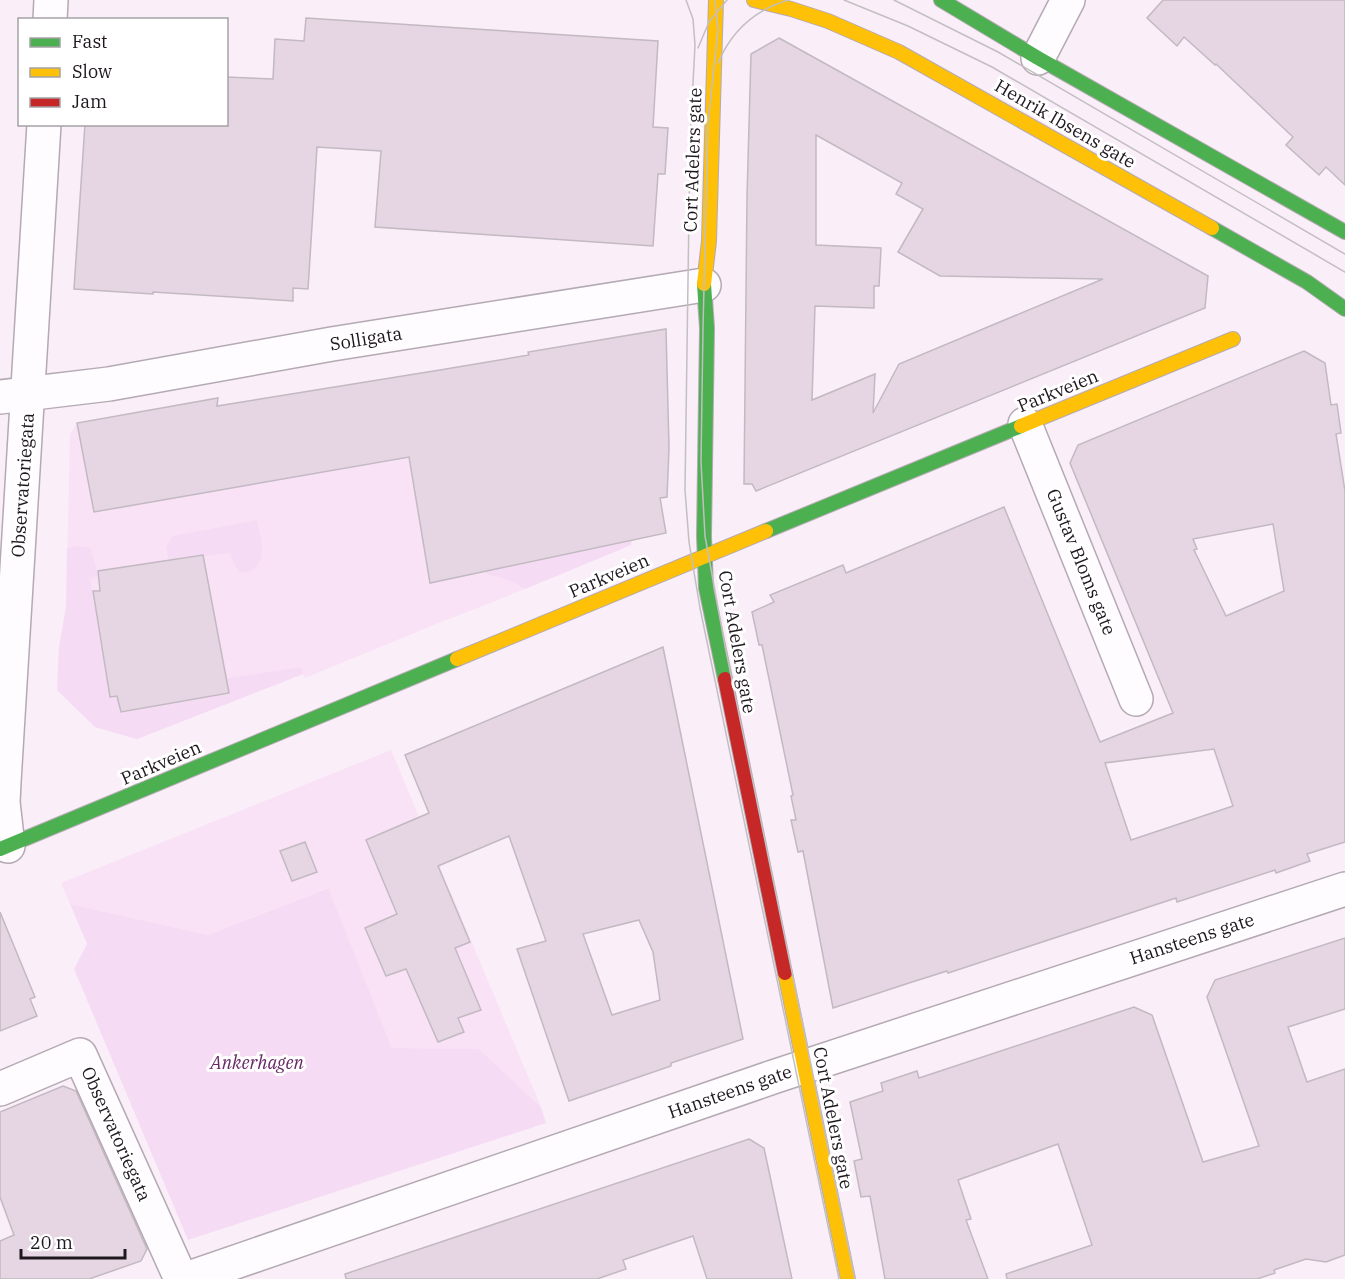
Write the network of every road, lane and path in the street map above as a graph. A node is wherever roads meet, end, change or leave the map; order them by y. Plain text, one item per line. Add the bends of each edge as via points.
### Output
1 (51, 0) edge
2 (716, 0) edge
3 (754, 0) edge
4 (941, 0) edge
5 (1068, 0) edge
6 (50, 18) edge
7 (1038, 58) junction
8 (44, 126) edge
9 (1345, 232) edge
10 (704, 285) junction
11 (1345, 309) edge
12 (1233, 339) dead end
13 (14, 396) edge
14 (1025, 424) junction
15 (705, 556) junction
16 (1136, 699) dead end
17 (4, 848) edge
18 (1345, 889) edge
19 (804, 1066) junction
20 (0, 1089) edge
21 (182, 1279) edge
22 (186, 1279) edge
23 (848, 1279) edge

1 - 6 street
2 - 10 street, Cort Adelers gate via 709,241
3 - 11 street, Henrik Ibsens gate via 866,35 1307,282
4 - 7 street
5 - 7 street
7 - 9 street
8 - 13 street, Observatoriegata
10 - 13 street, Solligata via 98,386
10 - 15 street, Cort Adelers gate
12 - 14 street, Parkveien
13 - 17 street, Observatoriegata
14 - 15 street, Parkveien
14 - 16 street, Gustav Bloms gate
15 - 17 street, Parkveien
15 - 19 street, Cort Adelers gate via 708,599
18 - 19 street, Hansteens gate
19 - 22 street, Hansteens gate
19 - 23 street, Cort Adelers gate
20 - 21 street, Observatoriegata via 80,1055

